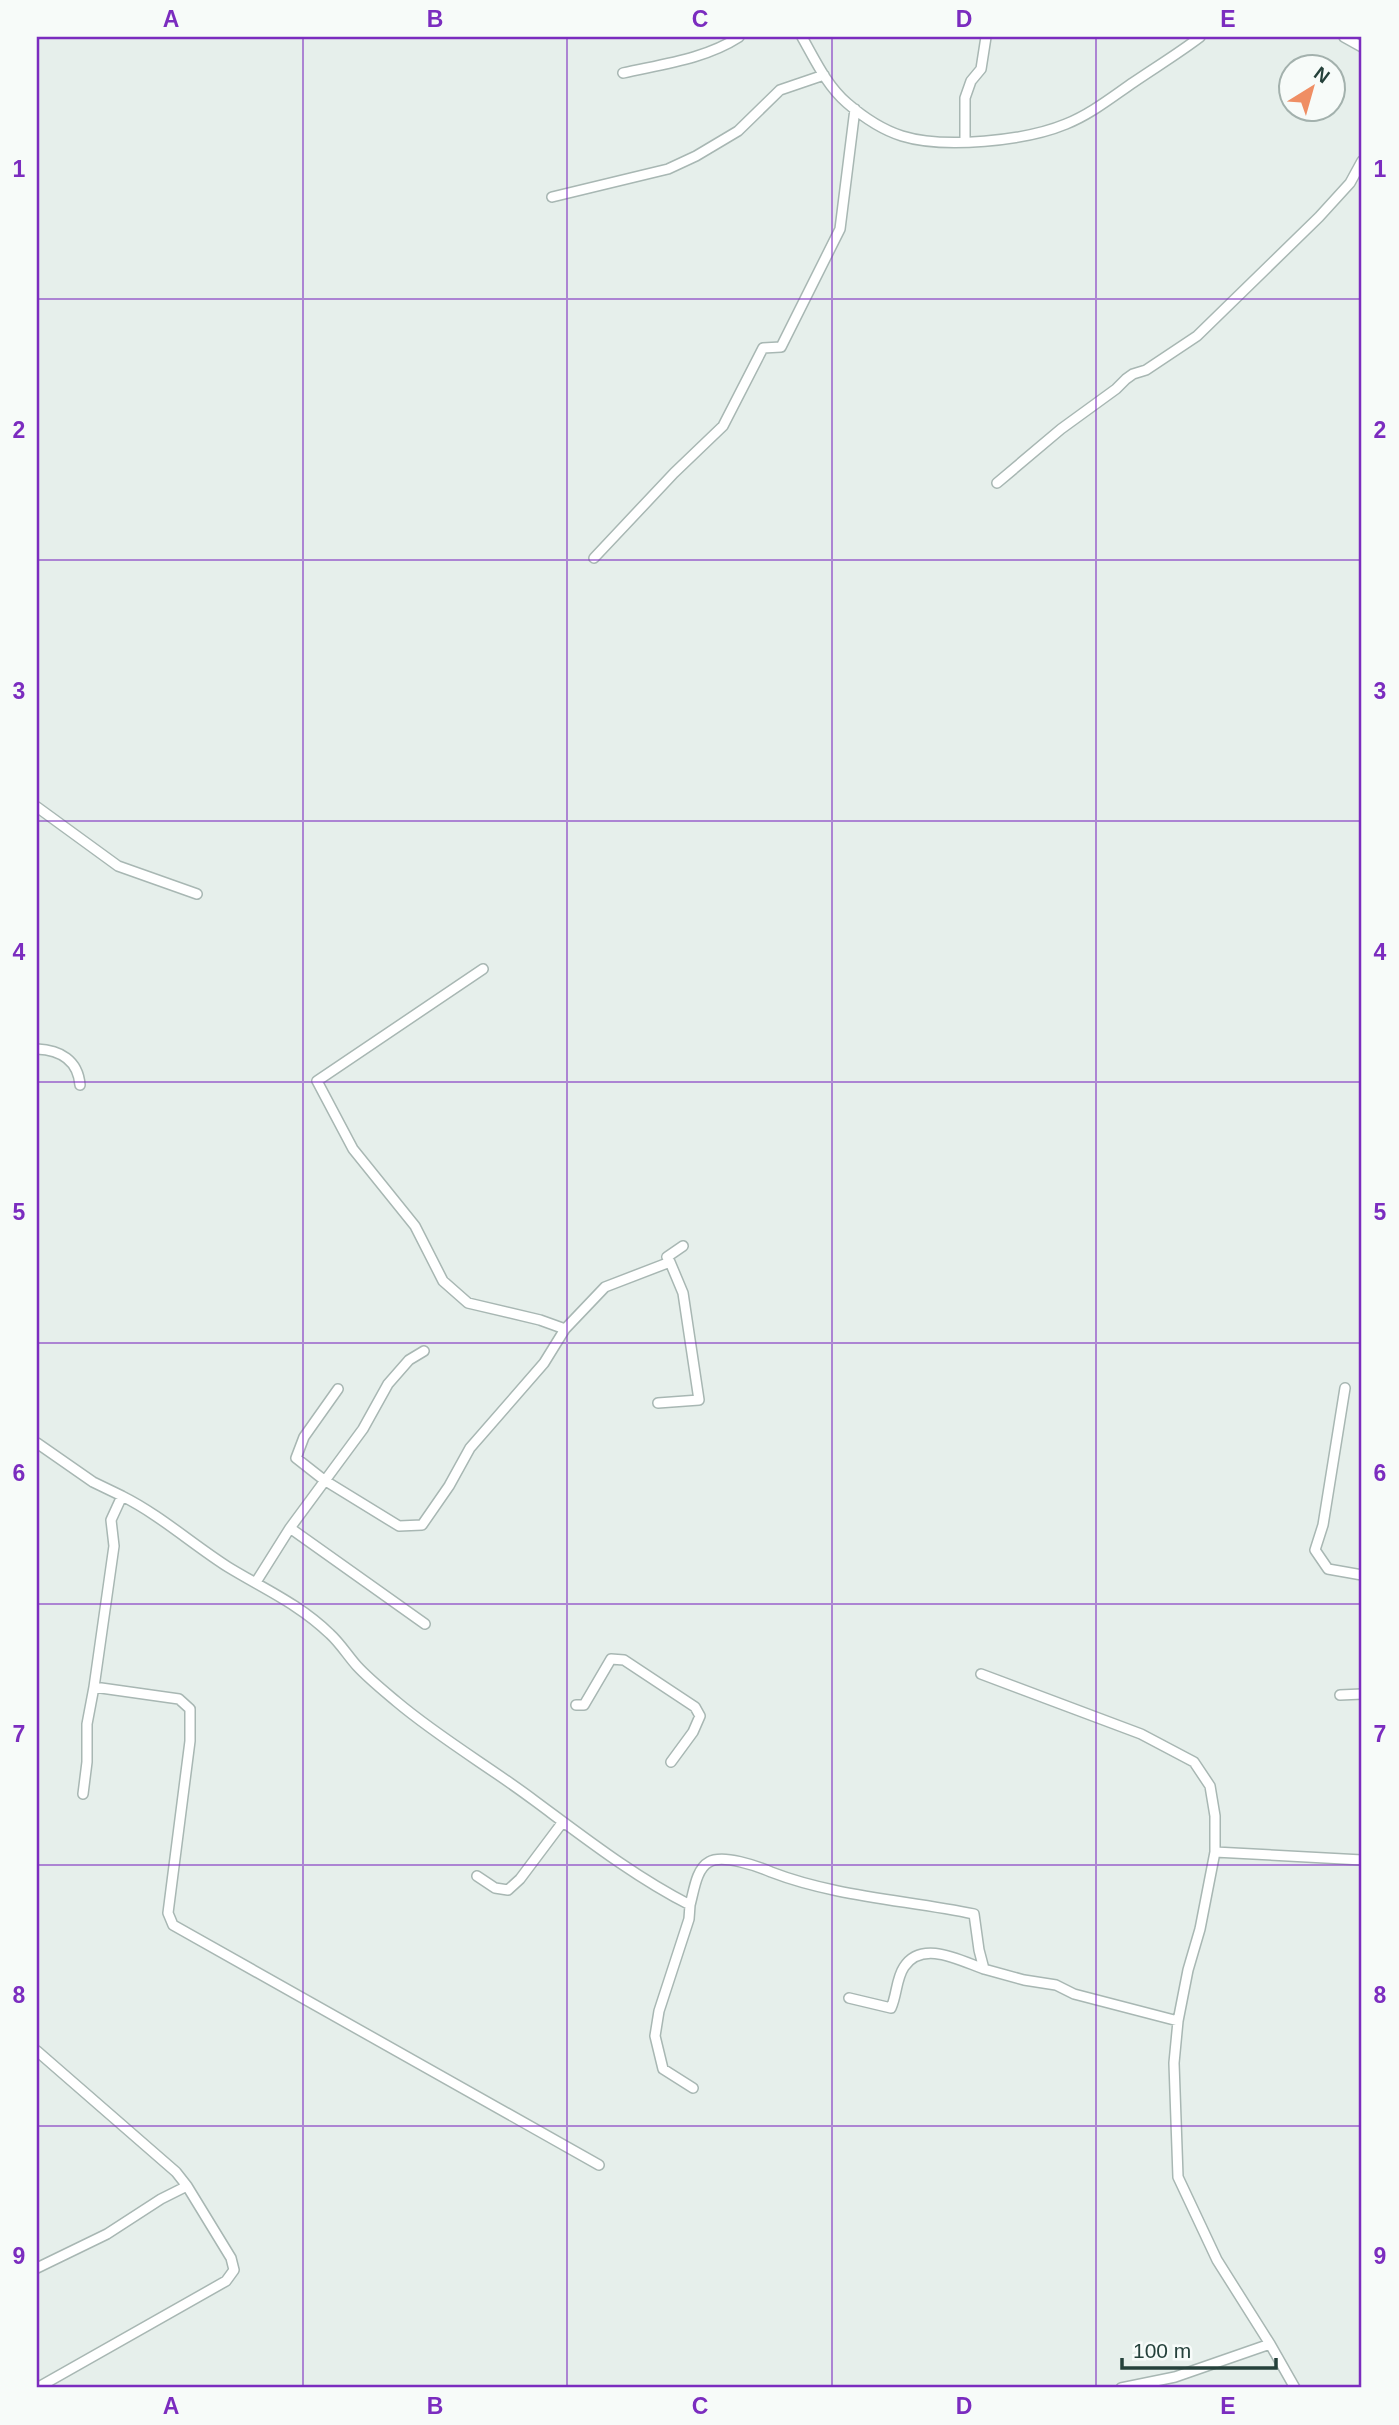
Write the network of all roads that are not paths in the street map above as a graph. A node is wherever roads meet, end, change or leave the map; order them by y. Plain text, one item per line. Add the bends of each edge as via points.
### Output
1 (739, 37) edge
2 (802, 37) edge
3 (986, 37) edge
4 (1200, 37) edge
5 (1344, 37) edge
6 (1362, 47) edge
7 (623, 73) dead end
8 (824, 75) junction
9 (855, 109) junction
10 (965, 142) junction
11 (1362, 161) edge
12 (552, 197) dead end
13 (997, 483) dead end
14 (594, 558) dead end
15 (37, 807) edge
16 (197, 894) dead end
17 (483, 969) dead end
18 (37, 1049) edge
19 (80, 1085) dead end
20 (683, 1246) dead end
21 (670, 1262) junction
22 (565, 1329) junction
23 (424, 1351) dead end
24 (1345, 1388) dead end
25 (338, 1389) dead end
26 (658, 1403) dead end
27 (37, 1443) edge
28 (324, 1480) junction
29 (122, 1496) junction
30 (290, 1528) junction
31 (1362, 1575) edge
32 (256, 1582) junction
33 (425, 1624) dead end
34 (981, 1674) dead end
35 (94, 1687) junction
36 (1362, 1694) edge
37 (1340, 1695) dead end
38 (576, 1705) dead end
39 (671, 1762) dead end
40 (83, 1794) dead end
41 (562, 1823) junction
42 (1215, 1853) junction
43 (1362, 1860) edge
44 (477, 1877) dead end
45 (690, 1905) junction
46 (984, 1969) junction
47 (849, 1998) dead end
48 (1178, 2021) junction
49 (37, 2051) edge
50 (693, 2088) dead end
51 (599, 2165) dead end
52 (187, 2186) junction
53 (38, 2265) edge
54 (1270, 2344) junction
55 (37, 2388) edge
56 (1121, 2388) edge
57 (1295, 2388) edge

1 - 7 street via 709,52
2 - 8 street
3 - 10 street via 981,69 965,98
4 - 10 street via 1099,107 1066,124 1042,132
5 - 6 street
8 - 9 street
8 - 12 street via 780,90 738,131 677,165
9 - 10 street via 901,136
9 - 14 street via 840,229 781,347 763,348 723,426
11 - 13 street via 1338,197 1197,336 1126,379
15 - 16 street via 118,866
17 - 22 street via 317,1081 353,1149 415,1226 443,1282 467,1303
18 - 19 street via 67,1057 77,1070
20 - 21 street via 667,1257
21 - 22 street via 604,1287
21 - 26 street via 683,1293 699,1400
22 - 28 street via 544,1363 470,1448 422,1525 399,1526
23 - 28 street via 409,1360 388,1384 363,1430
24 - 31 street via 1315,1550 1328,1569
25 - 28 street via 304,1437 296,1458
27 - 29 street
28 - 30 street
29 - 32 street
29 - 35 street via 111,1520 114,1546
30 - 32 street
30 - 33 street
32 - 41 street via 306,1613 332,1635 359,1669 439,1736
34 - 42 street via 1141,1734 1194,1762 1210,1786
35 - 40 street
35 - 51 street via 179,1699 190,1709 169,1913 173,1925
36 - 37 street
38 - 39 street via 584,1705 611,1660 624,1660 695,1707 700,1716
41 - 44 street via 508,1890
41 - 45 street
42 - 43 street
42 - 48 street
45 - 46 street via 700,1871 708,1862 719,1859 754,1865 798,1882 974,1914
45 - 50 street via 655,2036 663,2069
46 - 47 street via 933,1952 904,1966 891,2008
46 - 48 street
48 - 54 street via 1174,2063 1178,2177 1217,2260
49 - 52 street
52 - 53 street via 107,2234
52 - 55 street via 231,2258 234,2270 226,2281
54 - 56 street via 1175,2377
54 - 57 street

